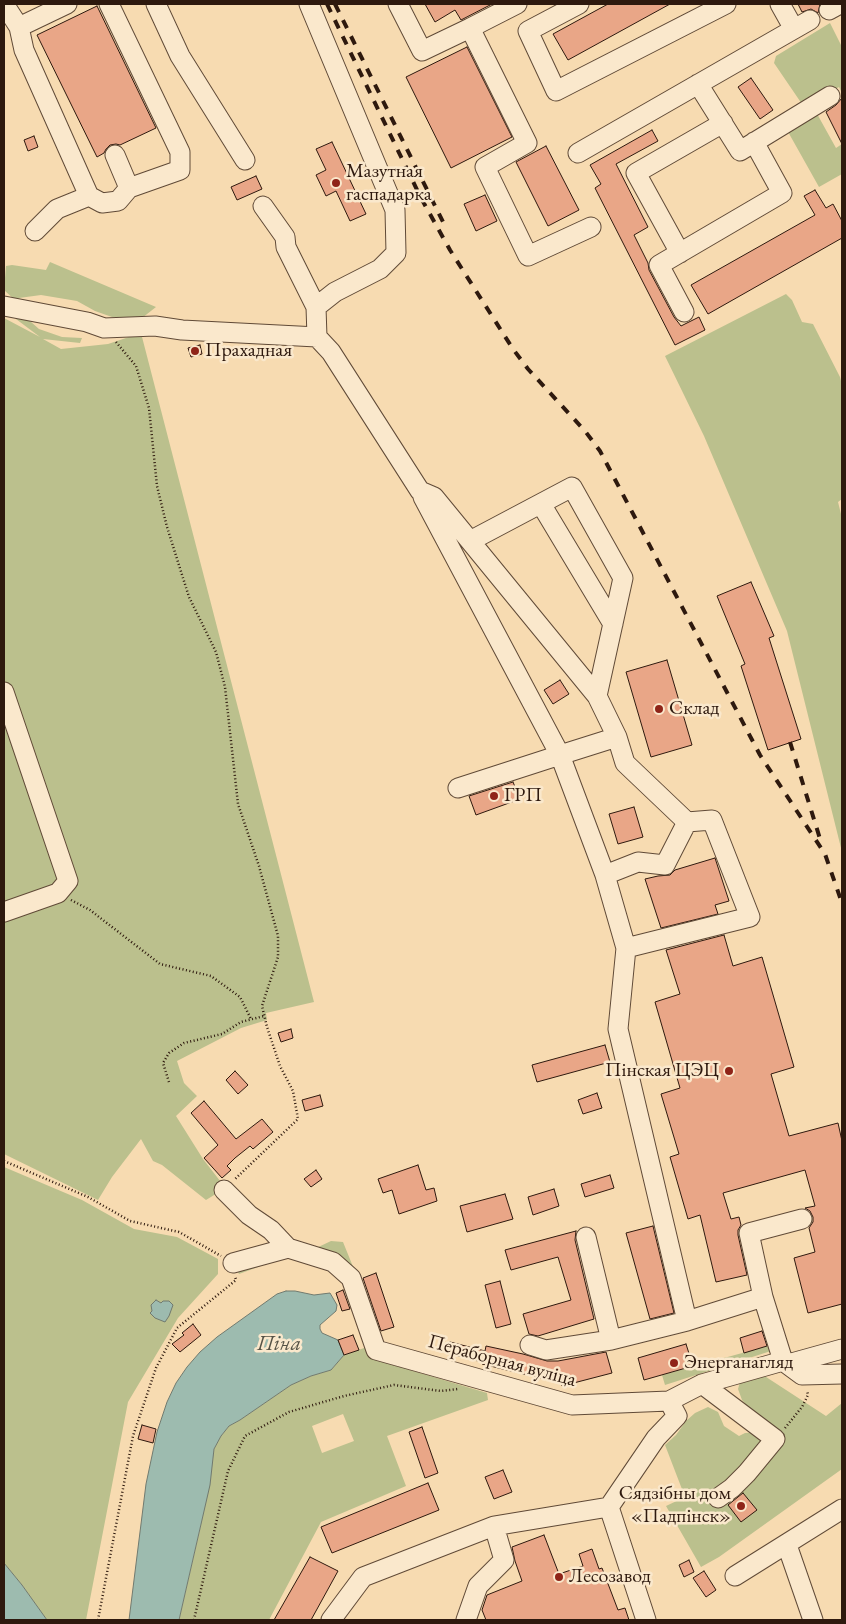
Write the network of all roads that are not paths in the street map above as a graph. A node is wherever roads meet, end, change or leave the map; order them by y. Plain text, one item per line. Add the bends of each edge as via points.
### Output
1 (4, 4) edge
2 (67, 4) edge
3 (109, 4) edge
4 (156, 4) edge
5 (310, 4) edge
6 (398, 4) edge
7 (517, 4) edge
8 (579, 4) edge
9 (726, 4) edge
10 (780, 4) edge
11 (19, 27) junction
12 (470, 28) junction
13 (698, 84) junction
14 (830, 96) dead end
15 (723, 124) junction
16 (754, 142) junction
17 (578, 153) dead end
18 (115, 155) dead end
19 (245, 160) dead end
20 (129, 188) junction
21 (89, 196) junction
22 (262, 206) dead end
23 (591, 227) dead end
24 (35, 231) dead end
25 (680, 252) junction
26 (4, 306) edge
27 (316, 307) junction
28 (684, 312) dead end
29 (317, 337) junction
30 (420, 491) junction
31 (541, 504) junction
32 (470, 541) junction
33 (613, 624) junction
34 (4, 692) edge
35 (597, 696) junction
36 (617, 737) junction
37 (560, 755) junction
38 (458, 788) dead end
39 (687, 822) junction
40 (605, 875) junction
41 (4, 912) edge
42 (626, 948) junction
43 (224, 1190) road end
44 (802, 1219) dead end
45 (586, 1237) dead end
46 (288, 1248) junction
47 (233, 1263) road end
48 (763, 1297) junction
49 (687, 1321) junction
50 (611, 1340) junction
51 (530, 1345) dead end
52 (842, 1349) edge
53 (791, 1367) junction
54 (842, 1374) edge
55 (702, 1384) junction
56 (669, 1401) junction
57 (718, 1498) dead end
58 (609, 1507) junction
59 (842, 1509) edge
60 (494, 1526) junction
61 (787, 1545) junction
62 (734, 1576) dead end
63 (332, 1620) edge
64 (466, 1620) edge
65 (646, 1620) edge
66 (814, 1620) edge

1 - 11 street
2 - 11 street
3 - 20 street via 180,152 180,170
4 - 19 street via 180,56
5 - 27 street via 395,210 396,253 380,268 334,292
6 - 12 street via 422,51
7 - 12 street
8 - 9 street via 528,31 556,91
10 - 13 street via 802,25
11 - 21 street via 24,50
12 - 23 street via 527,144 485,167 528,256
13 - 15 street
13 - 17 street
14 - 16 street
15 - 16 street via 740,150
15 - 25 street via 636,173
16 - 25 street via 782,193
18 - 20 street
20 - 21 street via 118,201 102,202
21 - 24 street via 57,209
22 - 27 street via 285,237 286,247
25 - 28 street via 659,265
26 - 29 street via 104,328 155,326
27 - 29 street
29 - 30 street via 331,352
30 - 32 street via 434,497
30 - 37 street
31 - 32 street
31 - 33 street
31 - 33 street via 572,487 623,578
32 - 35 street
33 - 35 street
34 - 41 street via 68,881 58,893
35 - 36 street
36 - 37 street
36 - 39 street via 625,763
37 - 38 street
37 - 40 street
39 - 40 street via 665,865 638,862
39 - 42 street via 712,820 750,916
40 - 42 street
42 - 49 street via 618,1029
43 - 46 street, Пераборная вуліца
44 - 48 street via 749,1233
45 - 50 street
46 - 47 street
46 - 56 street, Пераборная вуліца via 333,1262 351,1278 376,1350 572,1405
48 - 49 street
48 - 53 street
49 - 50 street
50 - 51 street via 546,1350
52 - 53 street
53 - 54 street, Пераборная вуліца
53 - 55 street, Пераборная вуліца
55 - 56 street, Пераборная вуліца
55 - 57 street via 775,1439 732,1488
56 - 58 street via 677,1416 656,1438
58 - 60 street
58 - 65 street
59 - 61 street
60 - 63 street via 363,1577
60 - 64 street via 504,1560 478,1586
61 - 62 street
61 - 66 street

